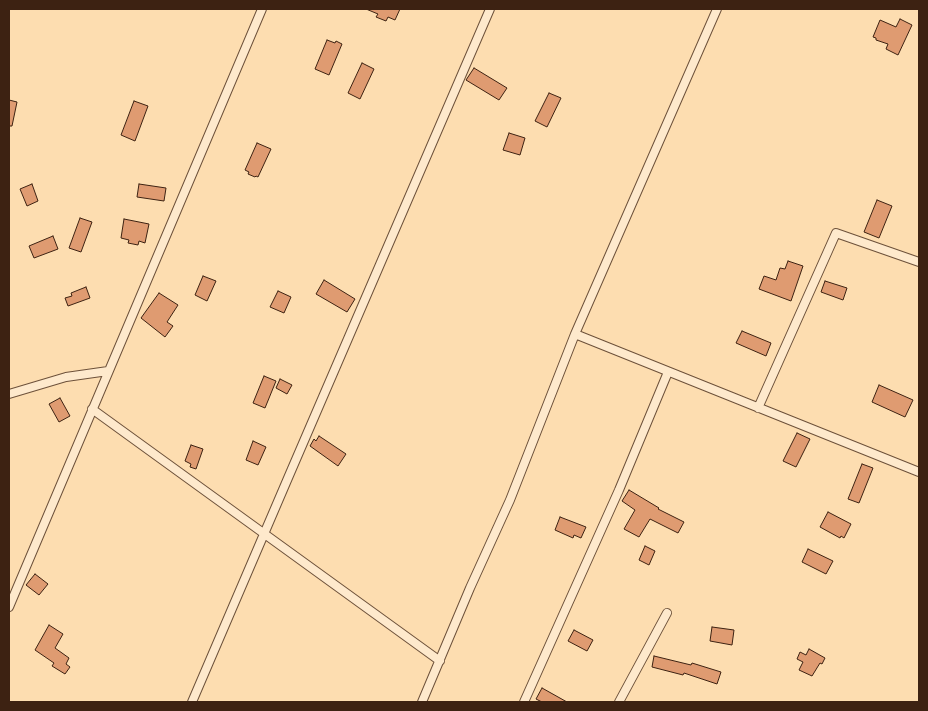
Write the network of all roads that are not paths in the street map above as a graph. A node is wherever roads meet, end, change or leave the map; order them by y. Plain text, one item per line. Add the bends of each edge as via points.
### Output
1 (262, 9) edge
2 (490, 9) edge
3 (717, 9) edge
4 (919, 262) edge
5 (575, 334) junction
6 (108, 371) junction
7 (668, 372) junction
8 (9, 394) edge
9 (758, 408) junction
10 (92, 409) junction
11 (919, 472) edge
12 (264, 533) junction
13 (9, 607) edge
14 (666, 613) dead end
15 (440, 661) junction
16 (192, 702) edge
17 (422, 702) edge
18 (524, 702) edge
19 (619, 702) edge

1 - 6 street
2 - 12 street
3 - 5 street
4 - 9 street via 836,232
5 - 7 street
5 - 15 street via 510,500
6 - 8 street via 66,377
6 - 10 street
7 - 9 street
7 - 18 street via 620,490
9 - 11 street
10 - 12 street
10 - 13 street
12 - 15 street
12 - 16 street
14 - 19 street
15 - 17 street

